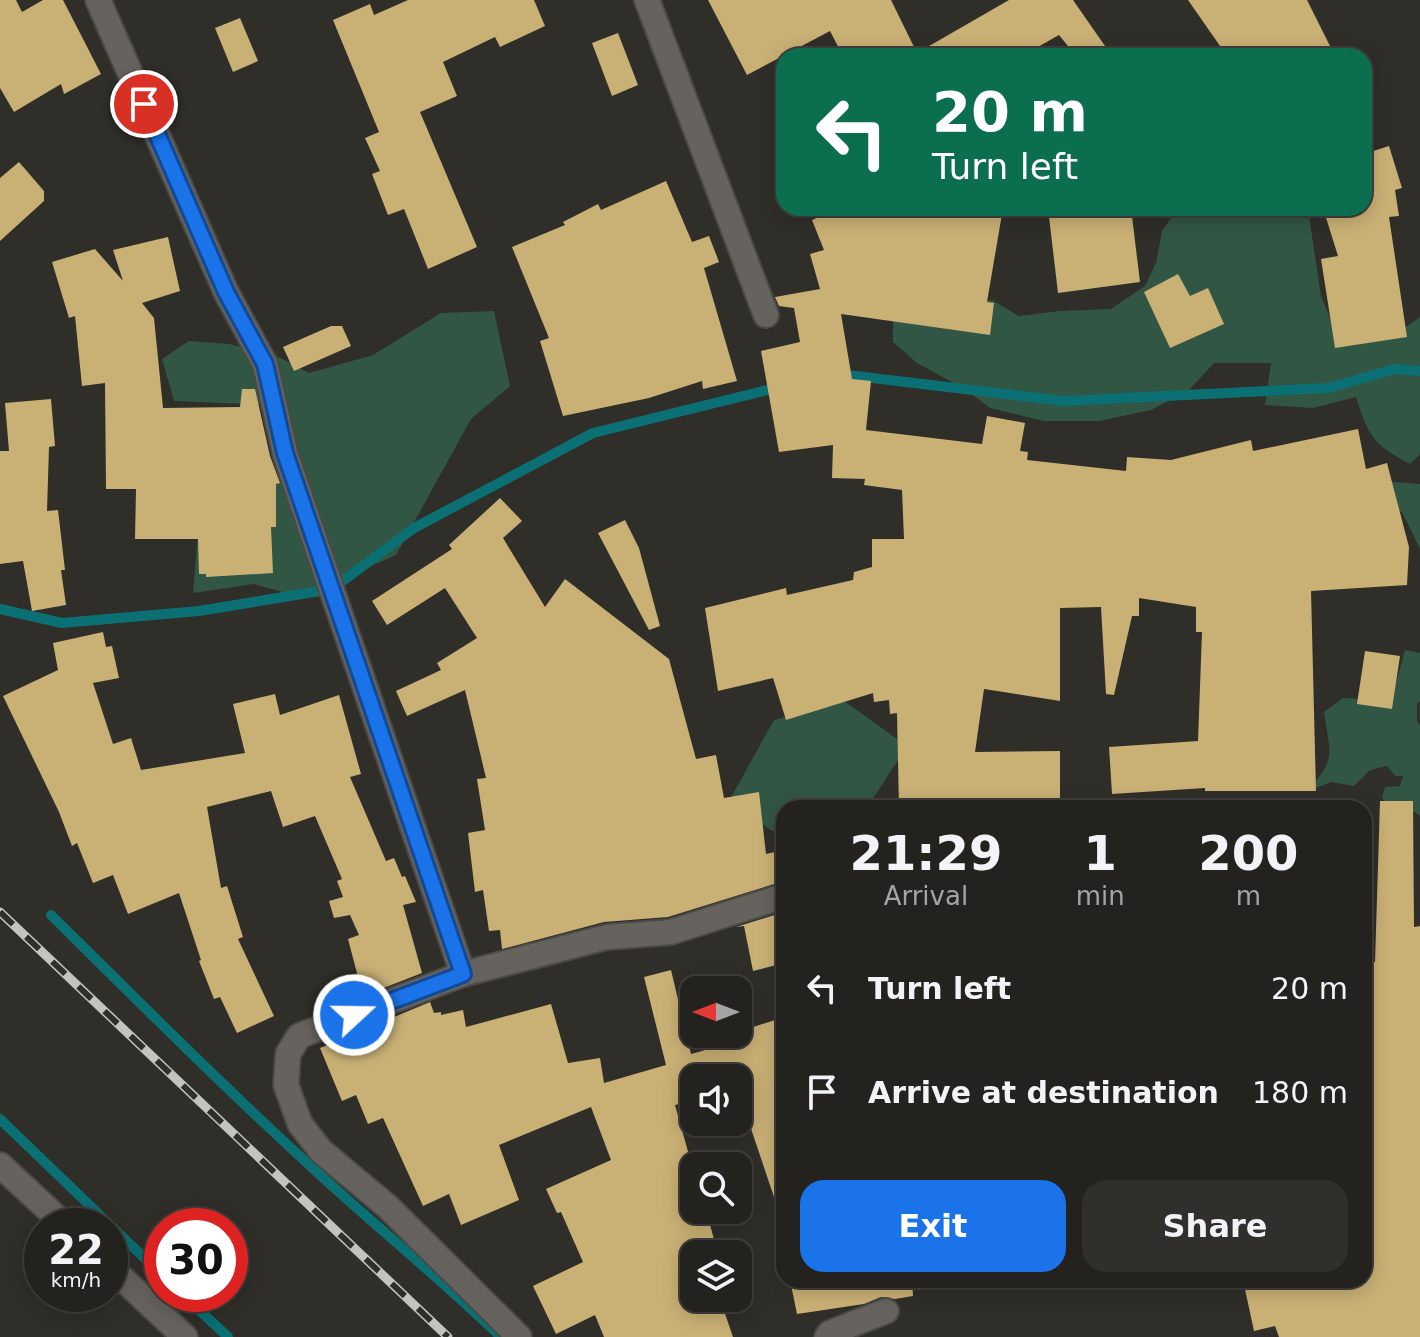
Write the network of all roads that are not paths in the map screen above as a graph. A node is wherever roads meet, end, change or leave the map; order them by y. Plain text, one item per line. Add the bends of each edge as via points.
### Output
1 (98, 0) edge
2 (647, 0) edge
3 (766, 315) dead end
4 (776, 899) edge
5 (463, 974) junction
6 (0, 1165) edge
7 (47, 1208) edge
8 (128, 1284) edge
9 (886, 1311) dead end
10 (185, 1337) edge
11 (519, 1337) edge
12 (827, 1337) edge

1 - 5 street via 226,292 265,364 285,453
2 - 3 street
4 - 5 street via 671,932 607,937
5 - 11 street via 299,1036 288,1054 286,1085 300,1124 321,1151 388,1207
6 - 7 street
8 - 10 street
9 - 12 street

